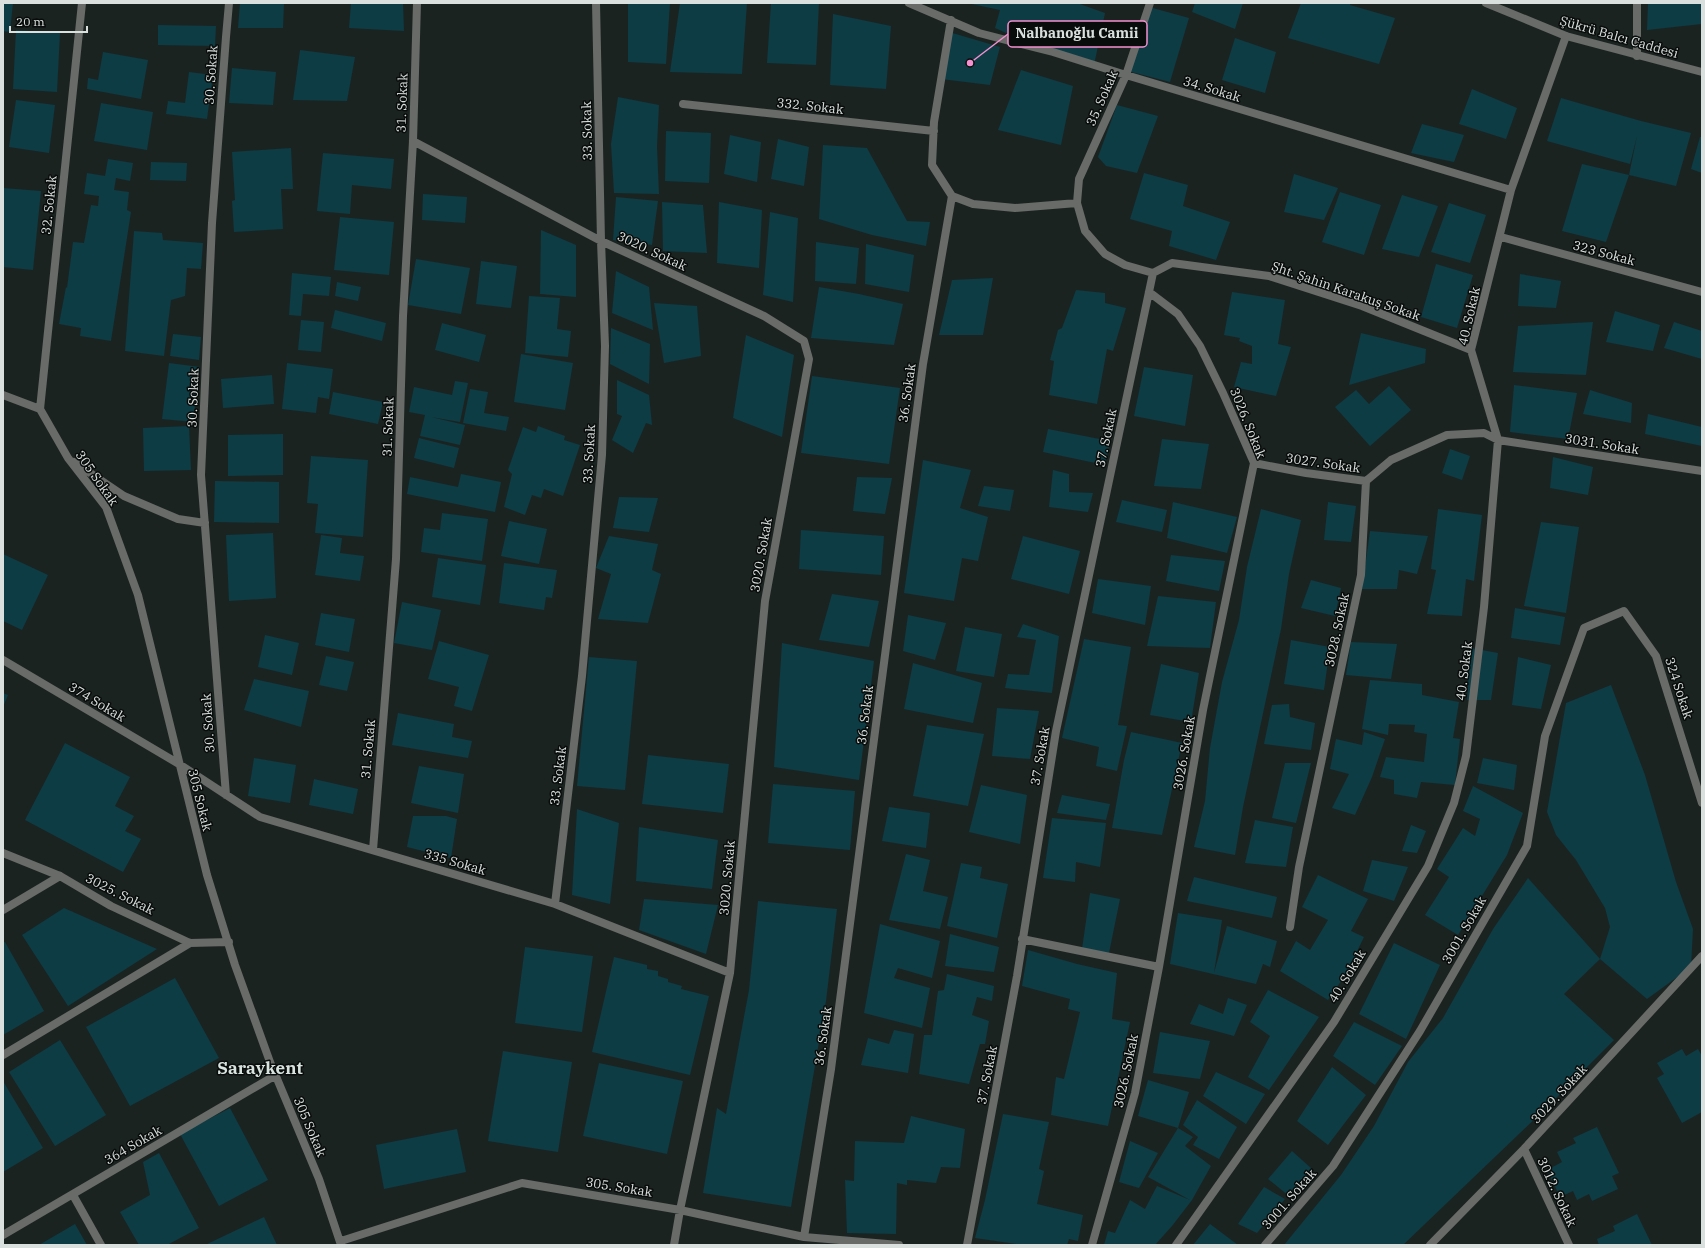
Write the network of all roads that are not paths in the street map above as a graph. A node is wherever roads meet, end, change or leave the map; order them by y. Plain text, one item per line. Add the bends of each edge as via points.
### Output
1 (82, 3) edge
2 (230, 3) edge
3 (417, 3) edge
4 (596, 3) edge
5 (909, 3) edge
6 (1150, 3) edge
7 (1638, 3) edge
8 (1490, 4) edge
9 (951, 20) junction
10 (1566, 36) junction
11 (1637, 56) junction
12 (1702, 72) edge
13 (1126, 75) junction
14 (683, 104) dead end
15 (934, 131) junction
16 (413, 141) junction
17 (1511, 190) junction
18 (952, 196) junction
19 (1076, 203) junction
20 (1500, 237) junction
21 (601, 241) junction
22 (1153, 274) junction
23 (1149, 292) junction
24 (1702, 292) edge
25 (1472, 350) junction
26 (3, 395) edge
27 (40, 409) junction
28 (1498, 440) junction
29 (68, 458) junction
30 (1254, 463) junction
31 (1702, 471) edge
32 (1366, 481) junction
33 (205, 523) junction
34 (1624, 611) joint
35 (3, 660) edge
36 (179, 764) junction
37 (226, 795) junction
38 (1702, 803) edge
39 (372, 850) junction
40 (3, 853) edge
41 (60, 876) junction
42 (555, 904) junction
43 (3, 910) edge
44 (1290, 927) dead end
45 (1022, 939) junction
46 (228, 942) junction
47 (190, 943) junction
48 (1702, 956) edge
49 (1159, 967) junction
50 (730, 973) junction
51 (3, 1055) edge
52 (276, 1075) junction
53 (1524, 1149) junction
54 (73, 1194) junction
55 (680, 1210) junction
56 (3, 1235) edge
57 (804, 1237) junction
58 (341, 1243) edge
59 (100, 1245) edge
60 (674, 1245) edge
61 (899, 1245) edge
62 (967, 1245) edge
63 (1092, 1245) edge
64 (1176, 1245) edge
65 (1265, 1245) edge
66 (1430, 1245) edge
67 (1569, 1245) edge

1 - 27 street, 32. Sokak
2 - 33 street, 30. Sokak via 212,231 201,475
3 - 16 street, 31. Sokak
4 - 21 street, 33. Sokak
5 - 9 street, 34. Sokak
6 - 13 street, 35. Sokak
7 - 11 street
8 - 10 street, Şükrü Balcı Caddesi
9 - 13 street, 34. Sokak via 979,32
9 - 15 street
10 - 11 street, Şükrü Balcı Caddesi
10 - 17 street, 40. Sokak
11 - 12 street, Şükrü Balcı Caddesi
13 - 17 street, 34. Sokak
13 - 19 street, 35. Sokak via 1079,179
14 - 15 street, 332. Sokak
15 - 18 street via 932,165
16 - 21 street, 3020. Sokak
16 - 39 street, 31. Sokak via 403,316 396,559
17 - 20 street, 40. Sokak
18 - 19 street via 973,204 1015,208
18 - 57 street, 36. Sokak via 923,364 832,1061
19 - 22 street via 1085,231 1105,254 1125,266
20 - 24 street, 323 Sokak
20 - 25 street, 40. Sokak
21 - 42 street, 33. Sokak via 605,346 602,455 582,676
21 - 50 street, 3020. Sokak via 764,316 804,341 809,359 765,601
22 - 23 street, 37. Sokak
22 - 25 street, Şht. Şahin Karakuş Sokak via 1172,262 1269,276 1362,306
23 - 30 street, 3026. Sokak via 1178,314 1200,346 1224,393
23 - 45 street, 37. Sokak via 1056,731
25 - 28 street, 40. Sokak
26 - 27 street
27 - 29 street, 305 Sokak
28 - 31 street, 3031. Sokak
28 - 32 street via 1484,433 1447,434 1391,460
28 - 64 street, 40. Sokak via 1484,607 1466,756 1454,804 1428,866 1334,1022
29 - 33 street via 124,496 178,519
29 - 36 street, 305 Sokak via 106,507 138,595
30 - 32 street, 3027. Sokak
30 - 49 street, 3026. Sokak via 1203,710
32 - 44 street, 3028. Sokak via 1361,575 1300,860
33 - 37 street, 30. Sokak
34 - 38 street, 324 Sokak via 1656,656
34 - 65 street, 3001. Sokak via 1584,628 1545,736 1527,846 1420,1031 1337,1160
35 - 36 street, 374 Sokak
36 - 37 street, 335 Sokak
36 - 46 street, 305 Sokak via 207,875
37 - 39 street, 335 Sokak via 260,817
39 - 42 street, 335 Sokak
40 - 41 street, 3025. Sokak
41 - 43 street
41 - 47 street, 3025. Sokak via 111,906
42 - 50 street, 335 Sokak
45 - 49 street
45 - 62 street, 37. Sokak
46 - 47 street, 3025. Sokak
46 - 52 street, 305 Sokak
47 - 51 street
48 - 53 street, 3029. Sokak
49 - 63 street, 3026. Sokak via 1135,1093
50 - 55 street, 3020. Sokak
52 - 54 street, 364 Sokak
52 - 58 street, 305 Sokak via 319,1179
53 - 66 street, 3029. Sokak
53 - 67 street, 3012. Sokak
54 - 56 street, 364 Sokak
54 - 59 street
55 - 57 street, 305. Sokak
55 - 58 street, 305. Sokak via 522,1183
55 - 60 street, 3020. Sokak
57 - 61 street, 305. Sokak

